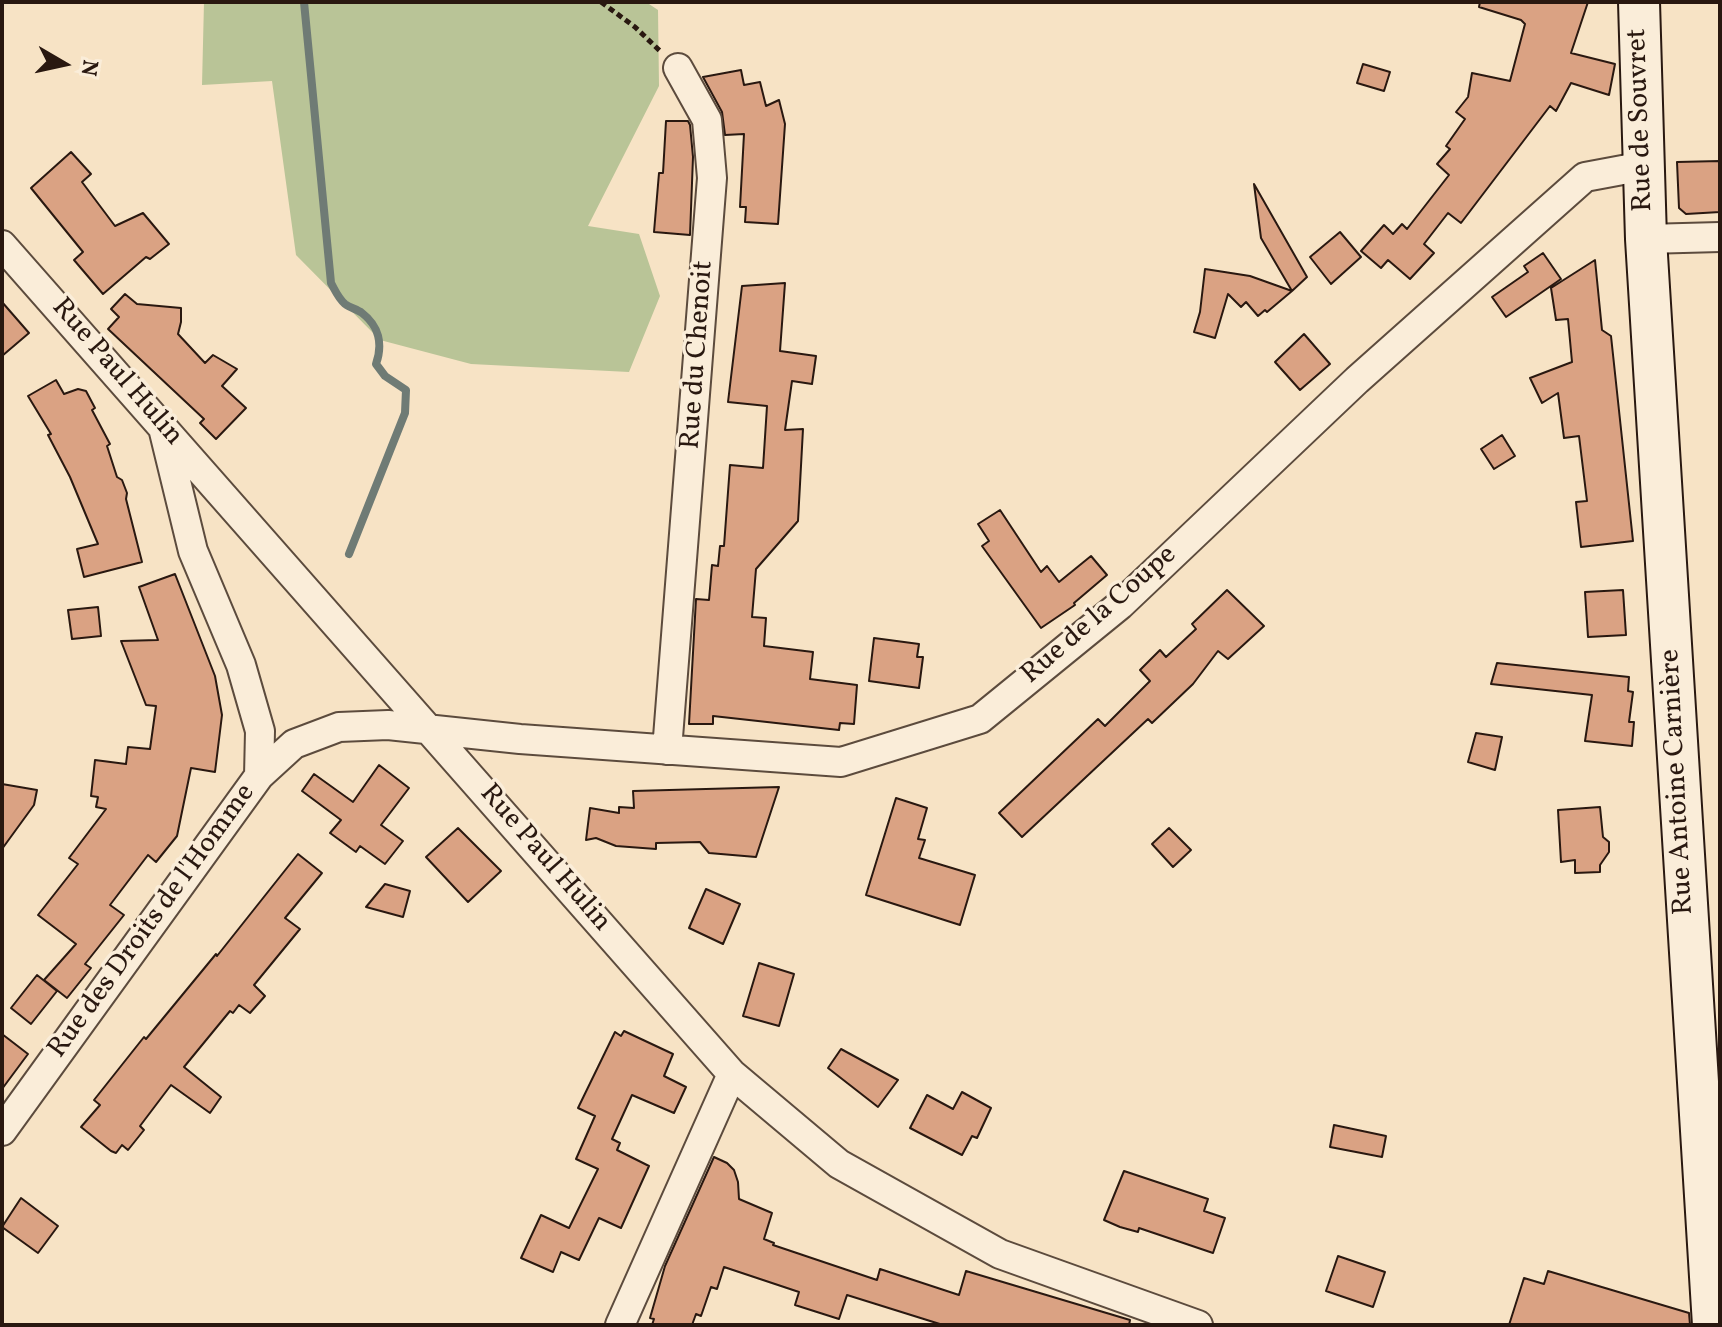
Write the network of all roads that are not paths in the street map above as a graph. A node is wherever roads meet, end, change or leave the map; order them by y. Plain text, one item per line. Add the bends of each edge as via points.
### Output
1 (1639, 2) edge
2 (678, 68) road end
3 (1644, 166) junction
4 (1720, 237) edge
5 (1646, 239) junction
6 (2, 245) edge
7 (163, 426) junction
8 (432, 731) junction
9 (667, 750) junction
10 (259, 776) junction
11 (732, 1074) junction
12 (2, 1131) edge
13 (620, 1325) edge
14 (1198, 1325) edge
15 (1713, 1325) edge

1 - 3 main road, Rue de Souvret
2 - 9 street, Rue du Chenoit via 707,120 712,178
3 - 5 main road, Rue de Souvret
3 - 9 street, Rue de la Coupe via 1585,177 1357,380 1120,605 980,719 841,762
4 - 5 street
5 - 15 main road, Rue Antoine Carnière
6 - 7 street, Rue Paul Hulin
7 - 8 street, Rue Paul Hulin
7 - 10 street, Rue des Droits de l'Homme via 193,551 241,665 260,731
8 - 9 street, Rue de la Coupe
8 - 10 street, Rue de la Coupe via 388,725 339,727 294,744
8 - 11 street, Rue Paul Hulin
10 - 12 street, Rue des Droits de l'Homme
11 - 13 street
11 - 14 street, Rue Paul Hulin via 839,1164 1000,1254

